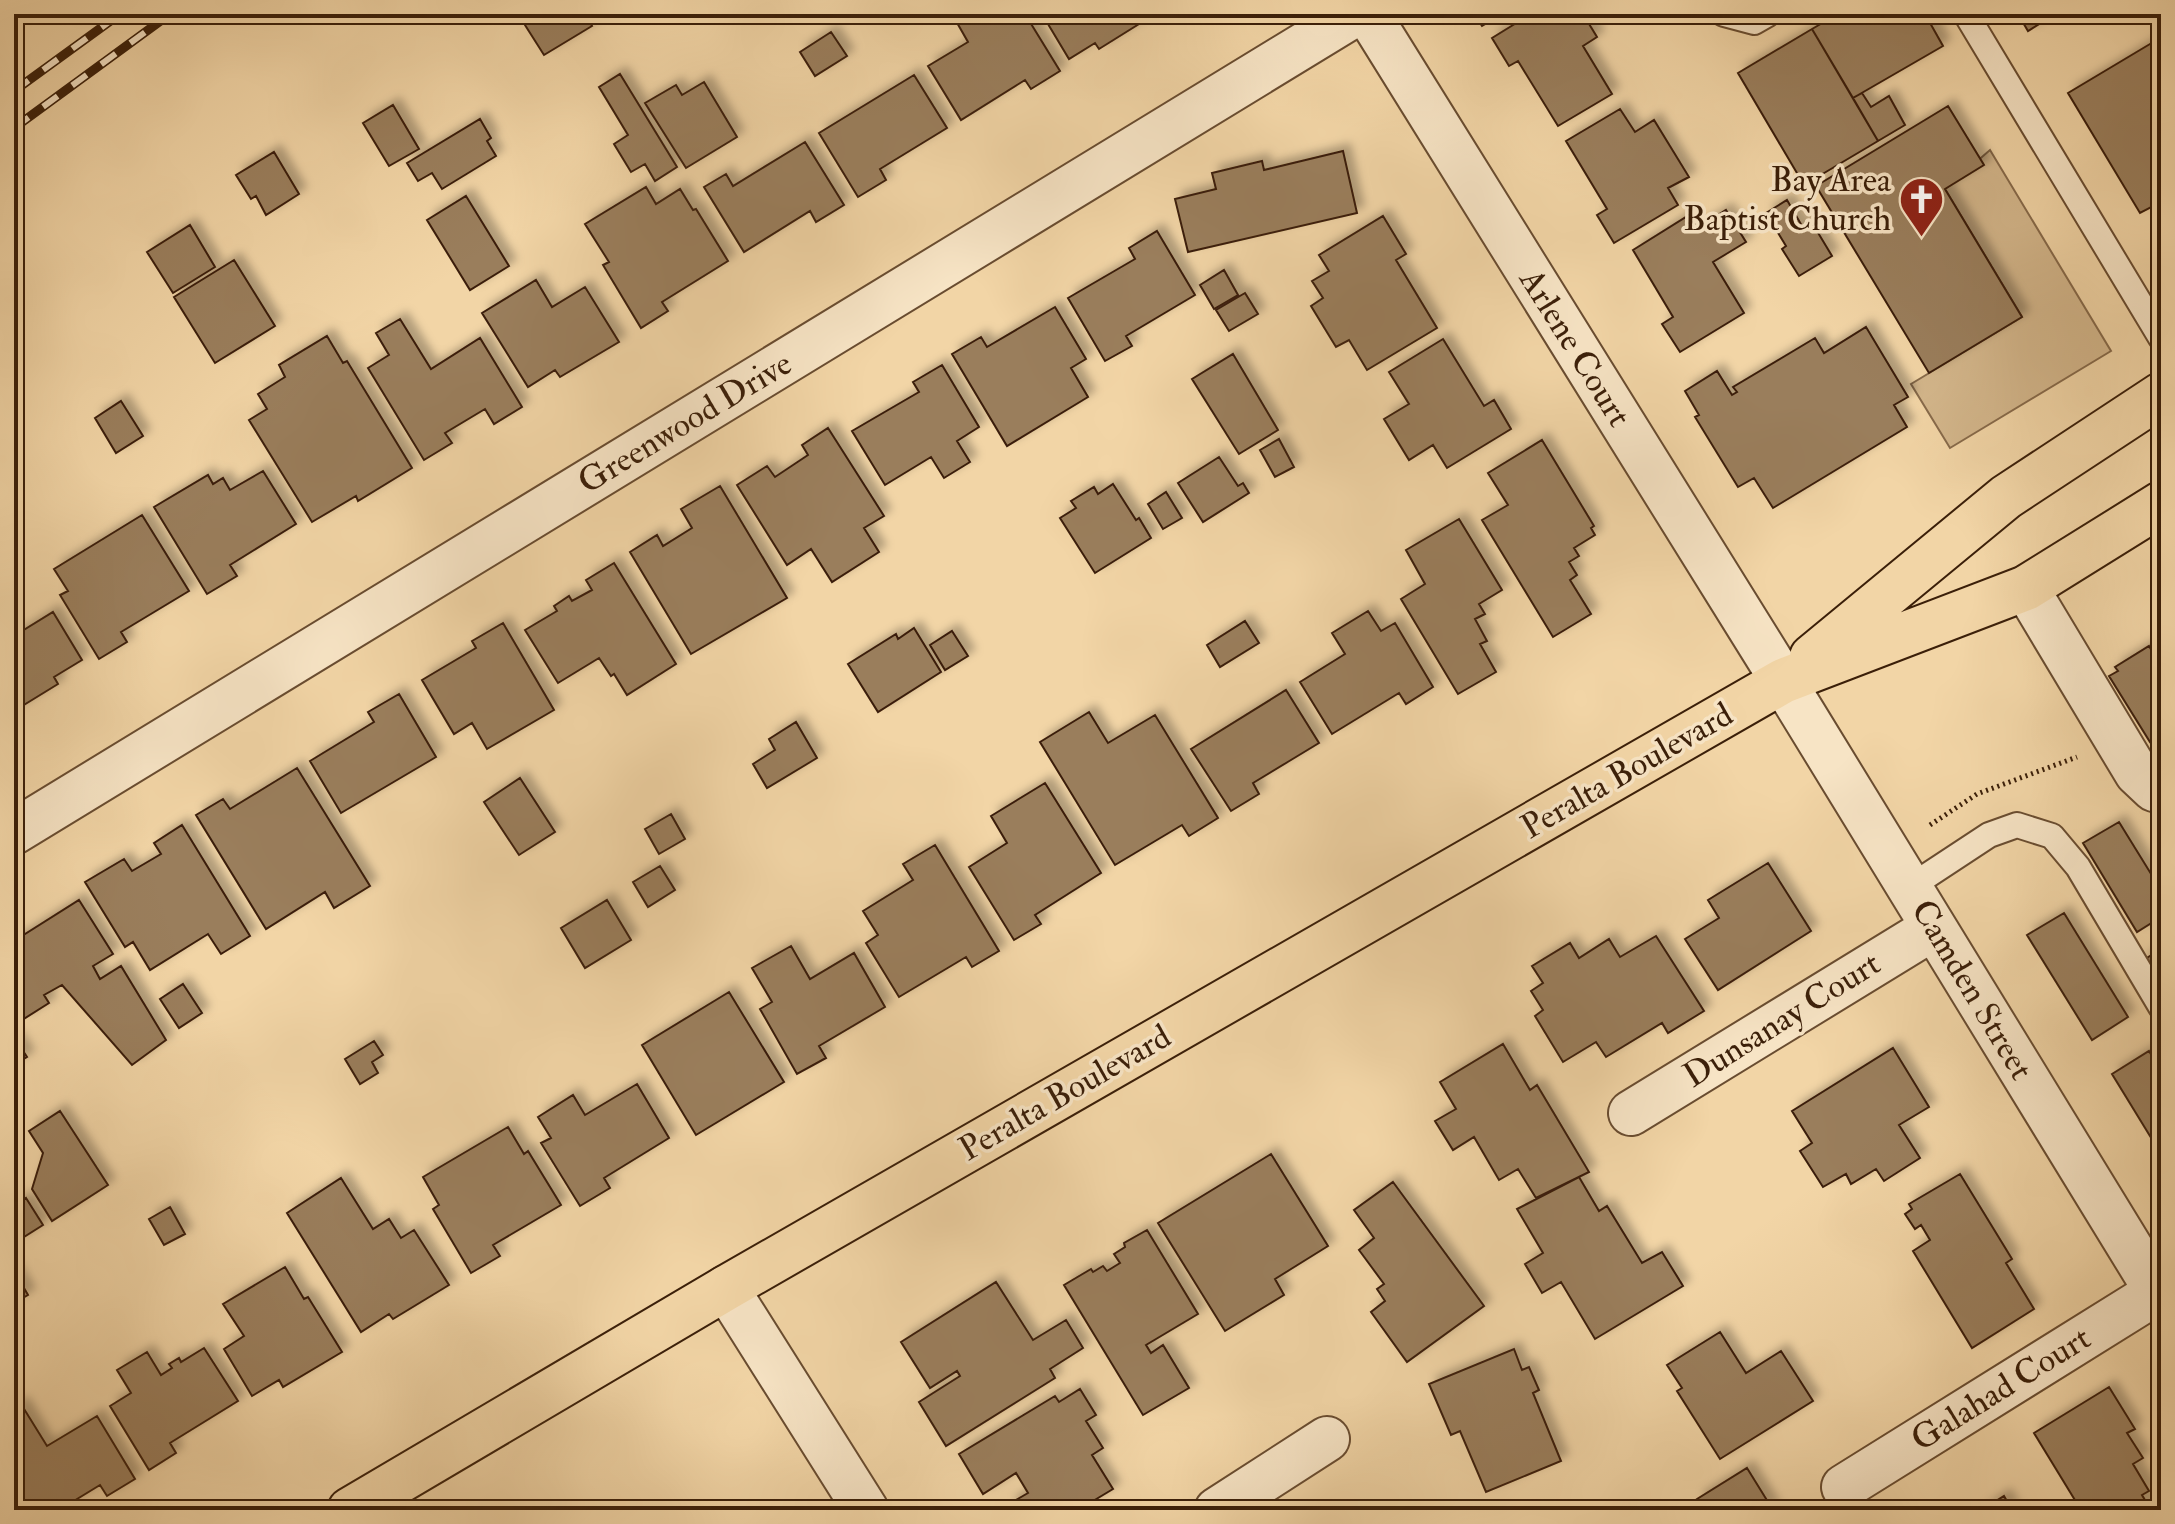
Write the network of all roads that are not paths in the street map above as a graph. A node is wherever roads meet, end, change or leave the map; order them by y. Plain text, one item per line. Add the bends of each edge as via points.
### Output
1 (1355, 14) edge
2 (1368, 14) edge
3 (1724, 14) edge
4 (1768, 14) edge
5 (1966, 14) edge
6 (2161, 338) edge
7 (2161, 395) edge
8 (2161, 504) edge
9 (2026, 588) junction
10 (1783, 681) junction
11 (2161, 791) edge
12 (14, 832) edge
13 (1910, 887) junction
14 (1933, 928) junction
15 (2161, 1007) edge
16 (1631, 1113) dead end
17 (726, 1288) junction
18 (2159, 1295) edge
19 (1327, 1439) dead end
20 (1844, 1487) dead end
21 (350, 1510) edge
22 (866, 1510) edge
23 (1217, 1510) edge

1 - 12 street, Greenwood Drive
2 - 10 street, Arlene Court
3 - 4 lane via 1754,22
5 - 6 lane
7 - 10 main road, Peralta Boulevard via 2006,497
8 - 9 main road, Peralta Boulevard
9 - 10 main road, Peralta Boulevard
9 - 11 street via 2137,773
10 - 13 street, Camden Street
10 - 17 main road, Peralta Boulevard
13 - 14 street, Camden Street
13 - 15 lane via 1989,835 2017,825 2052,836 2078,867
14 - 16 street, Dunsanay Court
14 - 18 street, Camden Street
17 - 21 main road, Peralta Boulevard
17 - 22 street
18 - 20 street, Galahad Court
19 - 23 street

